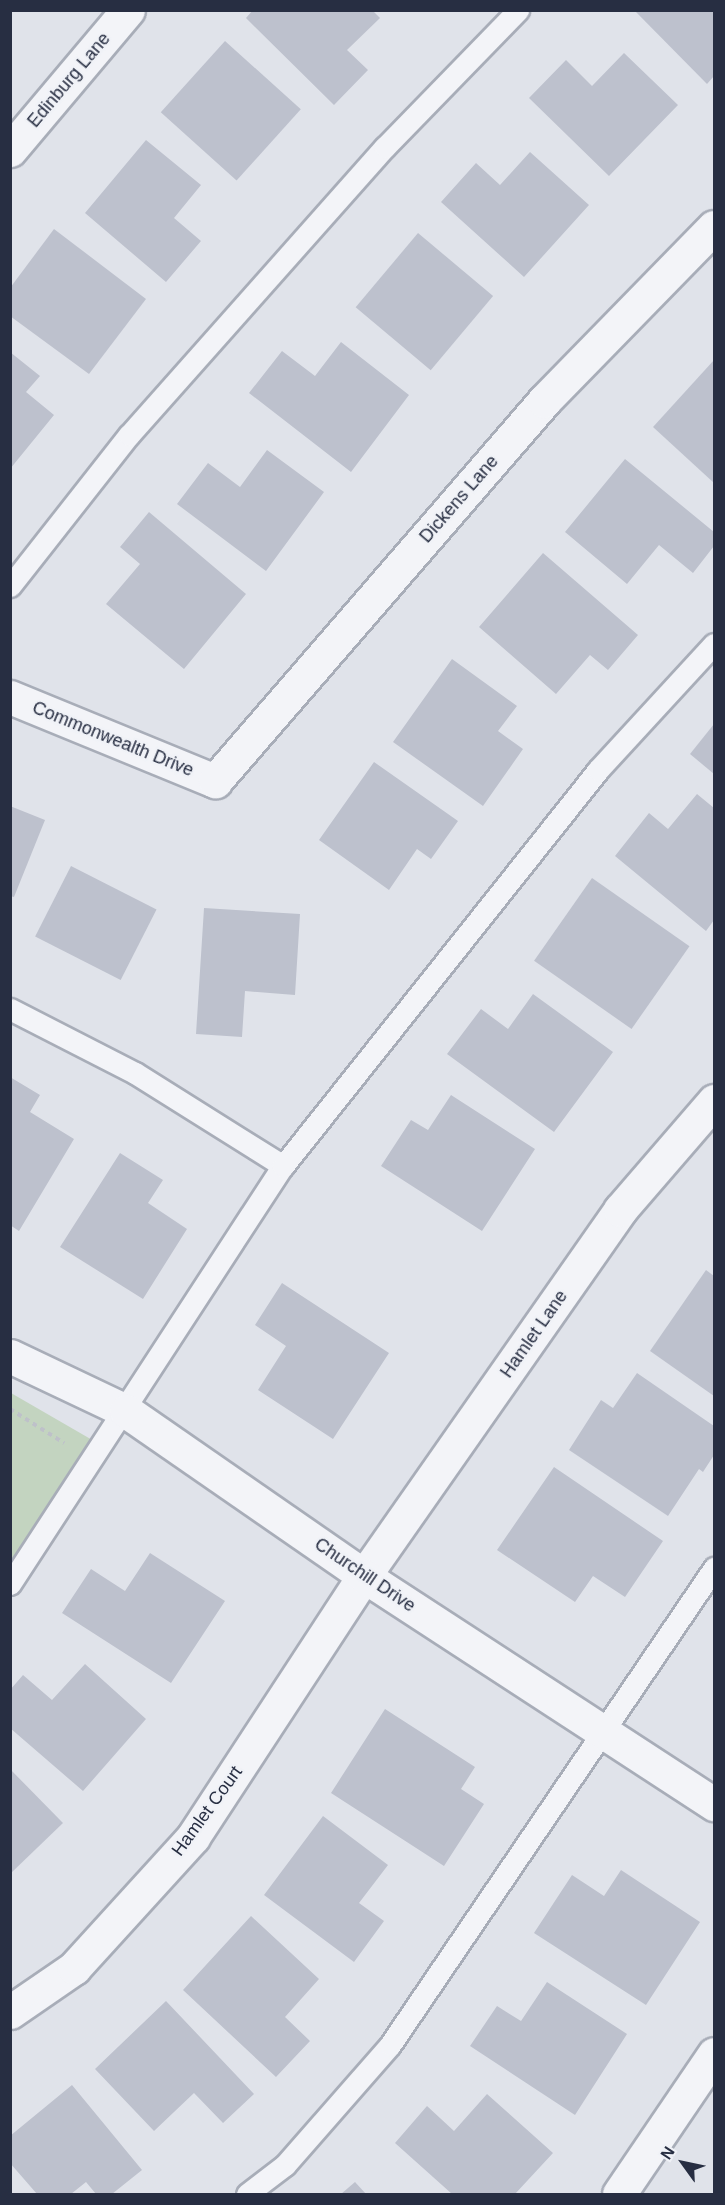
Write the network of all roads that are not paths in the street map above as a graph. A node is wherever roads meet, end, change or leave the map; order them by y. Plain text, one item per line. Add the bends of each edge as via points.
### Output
1 (128, 10) edge
2 (518, 10) edge
3 (10, 150) edge
4 (714, 227) edge
5 (10, 586) edge
6 (714, 645) edge
7 (10, 697) edge
8 (215, 781) joint
9 (10, 1009) edge
10 (714, 1101) edge
11 (284, 1166) junction
12 (10, 1356) edge
13 (126, 1411) junction
14 (714, 1568) edge
15 (364, 1576) junction
16 (10, 1584) edge
17 (601, 1731) junction
18 (714, 1804) edge
19 (10, 2012) edge
20 (714, 2054) edge
21 (247, 2194) edge
22 (619, 2194) edge

1 - 3 street, Edinburg Lane
2 - 5 lane via 385,147 129,435
4 - 8 street, Dickens Lane via 544,401
6 - 11 lane via 598,770
7 - 8 street, Commonwealth Drive
9 - 11 lane via 135,1073
10 - 15 street, Hamlet Lane via 620,1210
11 - 13 lane
12 - 13 street, Churchill Drive
13 - 15 street, Churchill Drive
13 - 16 lane
14 - 17 lane
15 - 17 street, Churchill Drive
15 - 19 street, Hamlet Court via 193,1837 74,1968
17 - 18 street, Churchill Drive
17 - 21 lane via 540,1828 390,2045 285,2165
20 - 22 street

